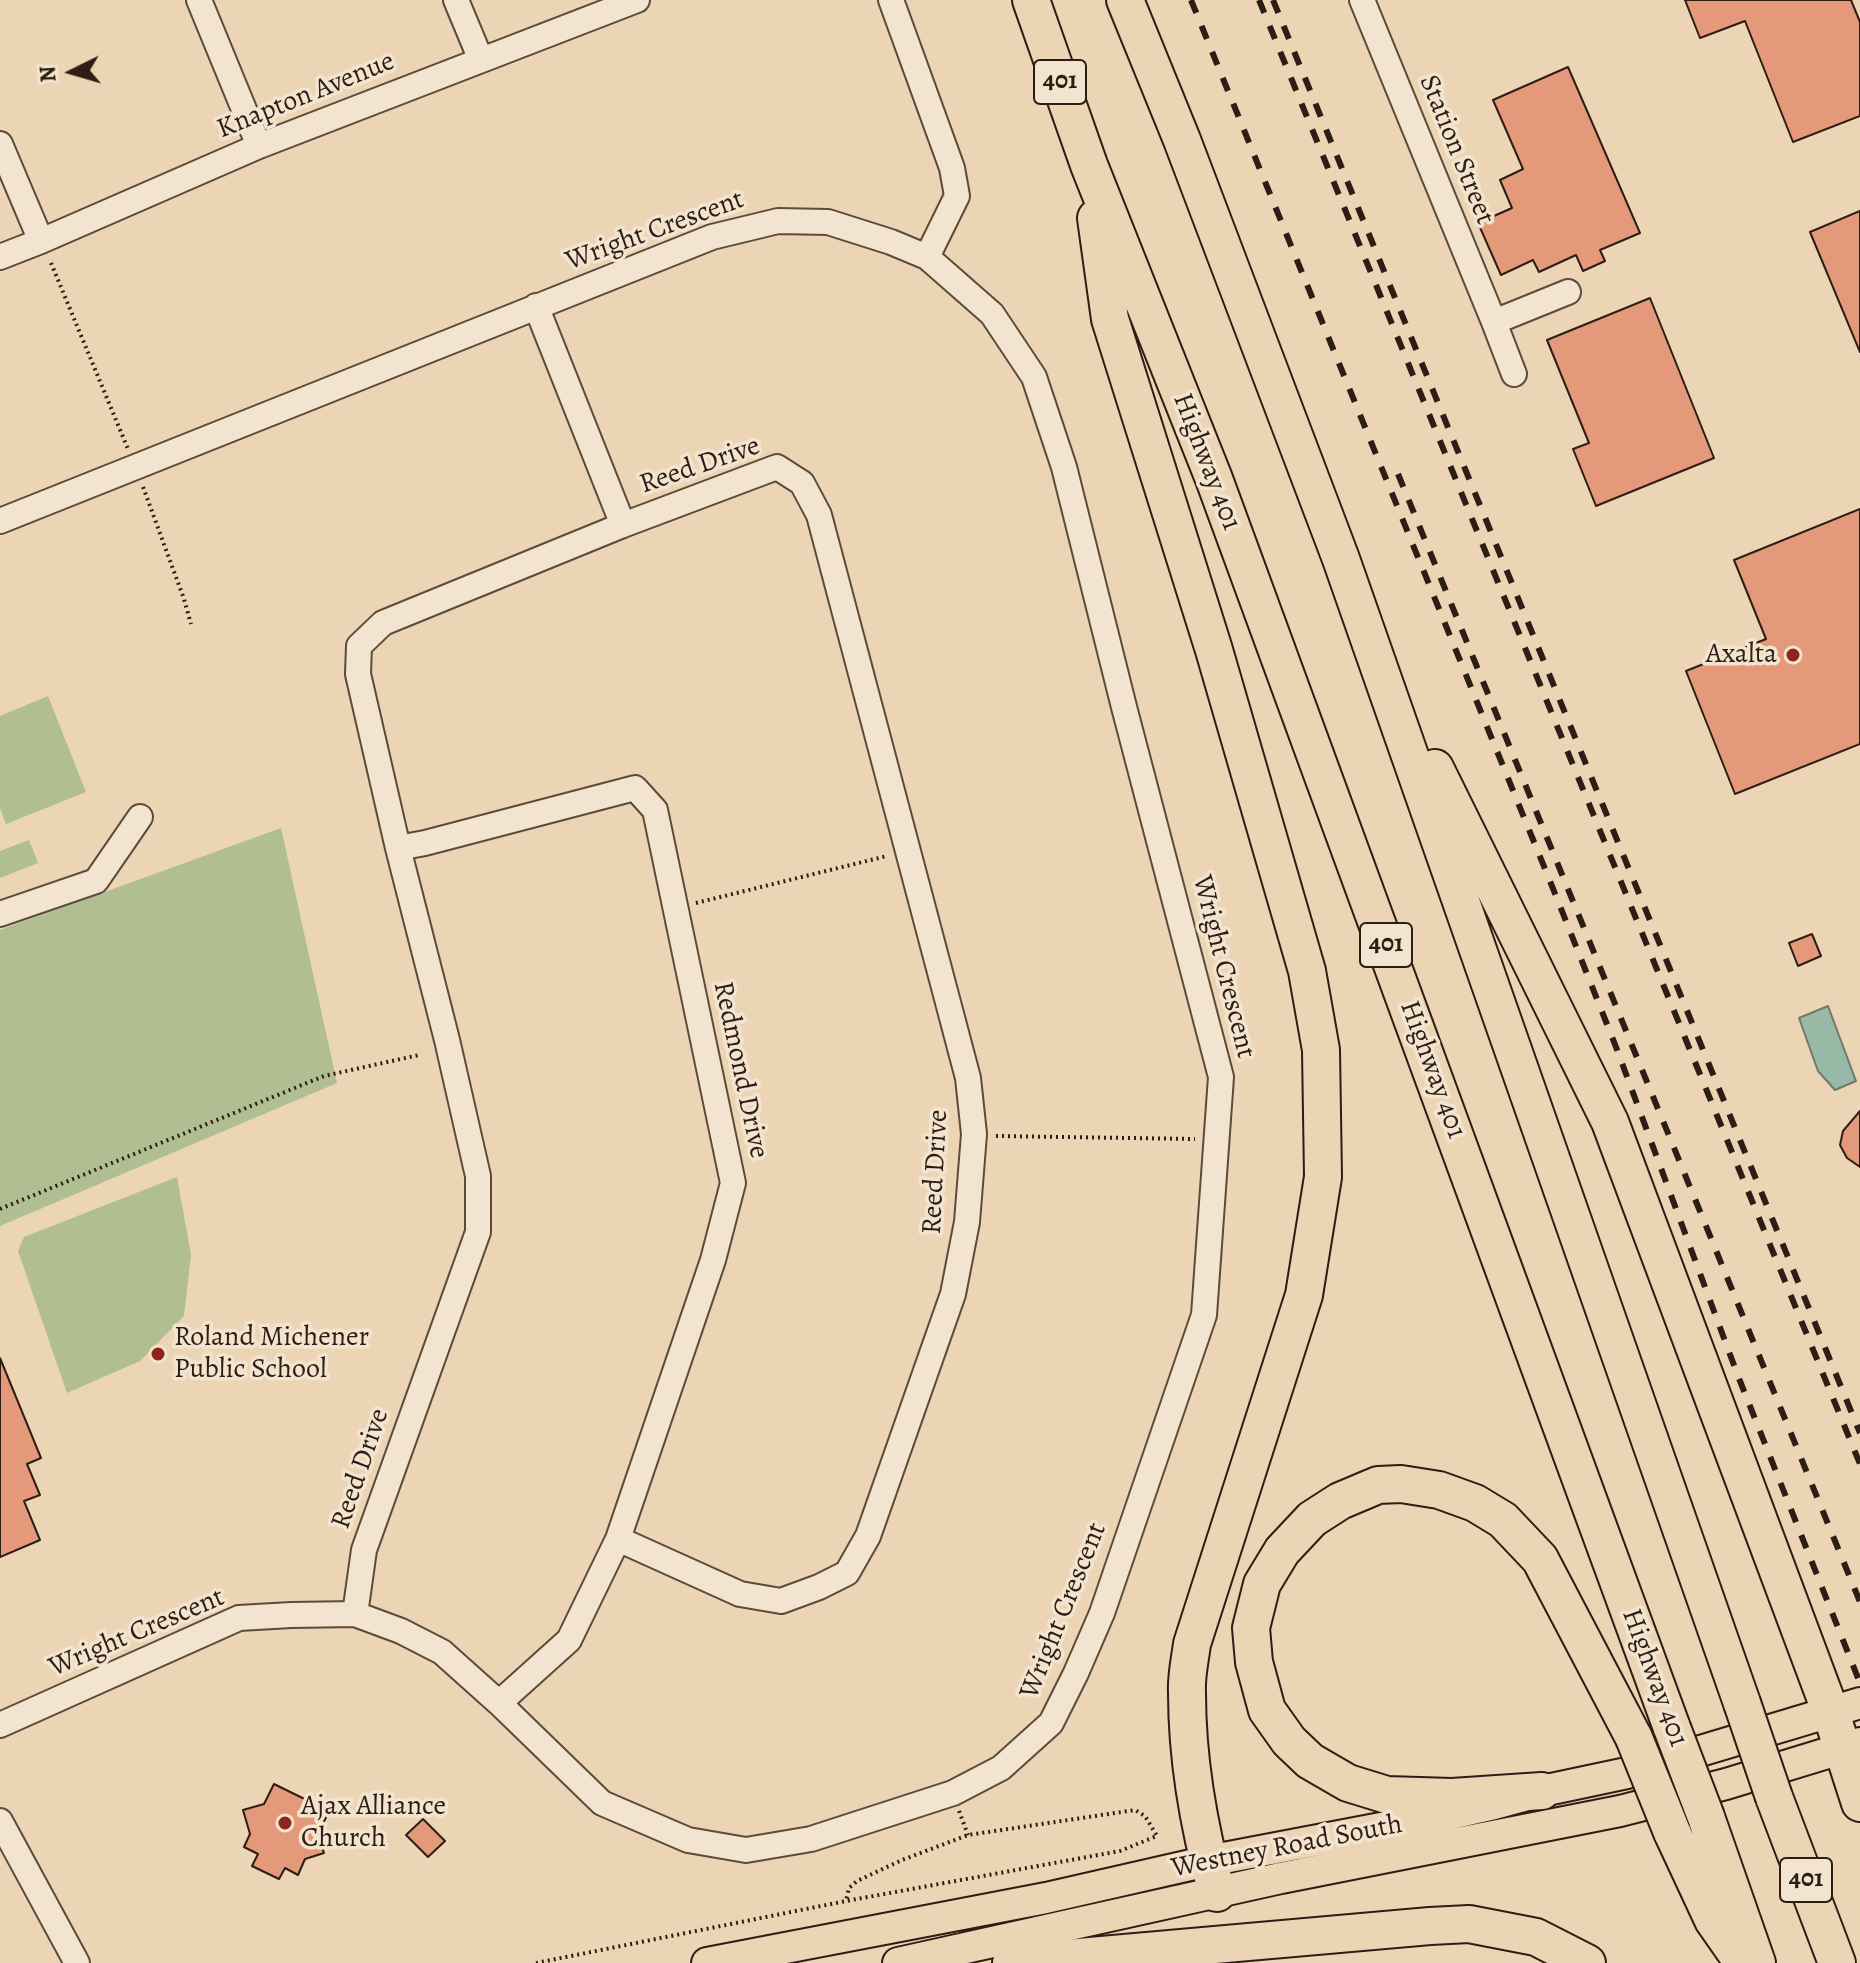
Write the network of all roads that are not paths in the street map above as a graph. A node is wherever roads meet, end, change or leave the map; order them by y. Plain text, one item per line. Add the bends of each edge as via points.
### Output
1 (199, 0) edge
2 (456, 0) edge
3 (637, 0) edge
4 (891, 0) edge
5 (1031, 0) edge
6 (1125, 0) edge
7 (1362, 0) edge
8 (481, 60) junction
9 (0, 144) edge
10 (259, 146) junction
11 (1089, 165) junction
12 (46, 252) junction
13 (0, 257) edge
14 (927, 257) junction
15 (1568, 292) dead end
16 (536, 306) junction
17 (1494, 322) junction
18 (1514, 374) dead end
19 (0, 521) edge
20 (623, 525) junction
21 (1341, 559) junction
22 (140, 817) dead end
23 (398, 848) junction
24 (0, 914) edge
25 (618, 1539) junction
26 (355, 1614) junction
27 (499, 1703) junction
28 (1846, 1708) edge
29 (0, 1725) edge
30 (1852, 1746) edge
31 (1542, 1791) junction
32 (1860, 1803) edge
33 (0, 1821) edge
34 (1212, 1877) junction
35 (77, 1963) edge
36 (707, 1963) edge
37 (898, 1963) edge
38 (1011, 1963) edge
39 (1587, 1963) edge
40 (1743, 1963) edge
41 (1757, 1963) edge
42 (1837, 1963) edge

1 - 10 street
2 - 8 street
3 - 8 street, Knapton Avenue
4 - 14 street via 952,168 957,196
5 - 11 highway, Highway 401 / 401
6 - 21 highway, 401
7 - 17 street, Station Street
8 - 10 street, Knapton Avenue
9 - 12 street
10 - 12 street, Knapton Avenue
11 - 34 highway via 1110,319 1294,925 1321,1050 1323,1177 1304,1295 1192,1644 1186,1689 1189,1753
11 - 41 highway, Highway 401 / 401, bridge via 1225,509
12 - 13 street, Knapton Avenue
14 - 16 street, Wright Crescent via 828,222 778,221 712,237
14 - 27 street, Wright Crescent via 992,314 1034,377 1064,467 1221,1077 1204,1315 1102,1613 1076,1673 1051,1723 1001,1768 939,1798 811,1839 746,1850 688,1840 602,1803
15 - 17 street
16 - 19 street, Wright Crescent
16 - 20 street
17 - 18 street, Station Street
20 - 23 street, Reed Drive via 383,623 359,646 358,674
20 - 25 street, Reed Drive via 777,467 802,483 819,515 908,850 968,1078 974,1134 967,1222 953,1294 868,1536 847,1573 781,1601 753,1597
21 - 28 highway via 1423,744 1610,1122
21 - 42 highway, 401, bridge via 1774,1797
22 - 24 street via 96,881
23 - 25 street, Redmond Drive via 635,788 655,810 733,1183 713,1260
23 - 26 street, Reed Drive via 478,1176 478,1232 364,1550
25 - 27 street, Redmond Drive via 569,1640
26 - 27 street, Wright Crescent via 442,1652
26 - 29 street, Wright Crescent via 239,1618
28 - 30 highway
28 - 31 main road, Westney Road South via 1627,1773
30 - 32 highway
30 - 34 main road, Westney Road South via 1620,1811 1281,1878
31 - 34 main road, Westney Road South
31 - 40 highway, bridge via 1387,1795 1348,1783 1310,1761 1289,1741 1267,1710 1251,1628 1262,1584 1282,1551 1312,1519 1378,1485 1401,1484 1439,1490 1503,1520 1540,1559 1634,1738 1713,1920
33 - 35 street
34 - 36 main road, Westney Road South via 1046,1898
34 - 37 main road, Westney Road South
38 - 39 highway via 1469,1924 1536,1937

